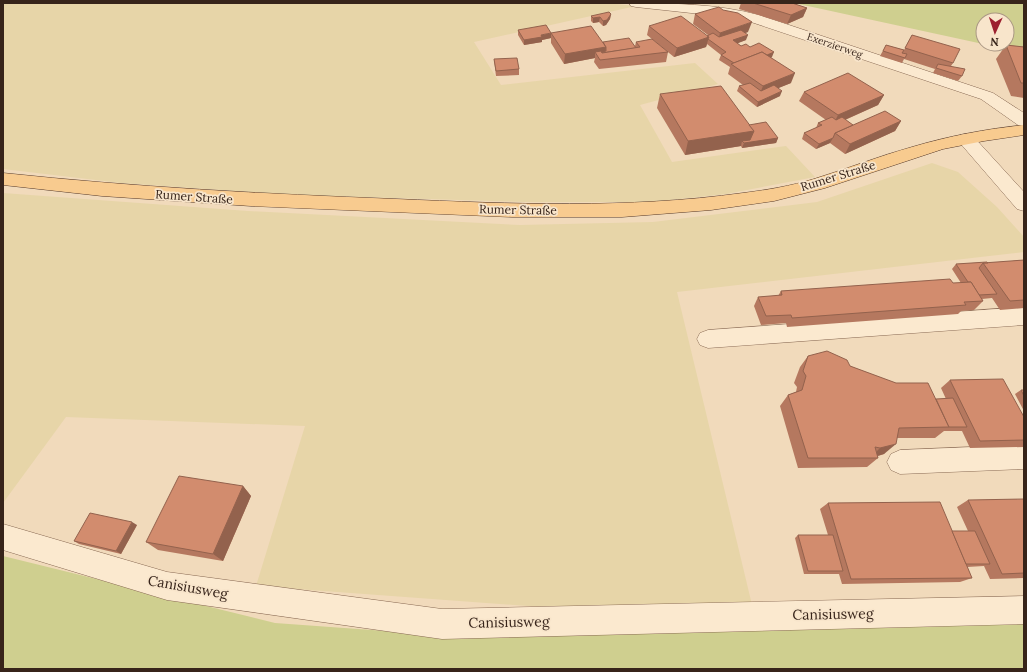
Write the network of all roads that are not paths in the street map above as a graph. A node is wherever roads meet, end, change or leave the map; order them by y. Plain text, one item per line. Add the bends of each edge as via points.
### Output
1 (636, 3) edge
2 (1024, 122) edge
3 (1024, 130) edge
4 (966, 139) junction
5 (3, 179) edge
6 (1024, 204) edge
7 (1024, 316) edge
8 (708, 340) dead end
9 (1024, 457) edge
10 (900, 462) dead end
11 (3, 537) edge
12 (1024, 610) edge

1 - 2 street, Exerzierweg via 754,18 987,96
3 - 4 main road, Rumer Straße
4 - 5 main road, Rumer Straße via 917,151 816,185 697,205 630,210 531,211 259,201 134,193
4 - 6 street
7 - 8 street
9 - 10 street
11 - 12 street, Canisiusweg via 167,586 442,624

